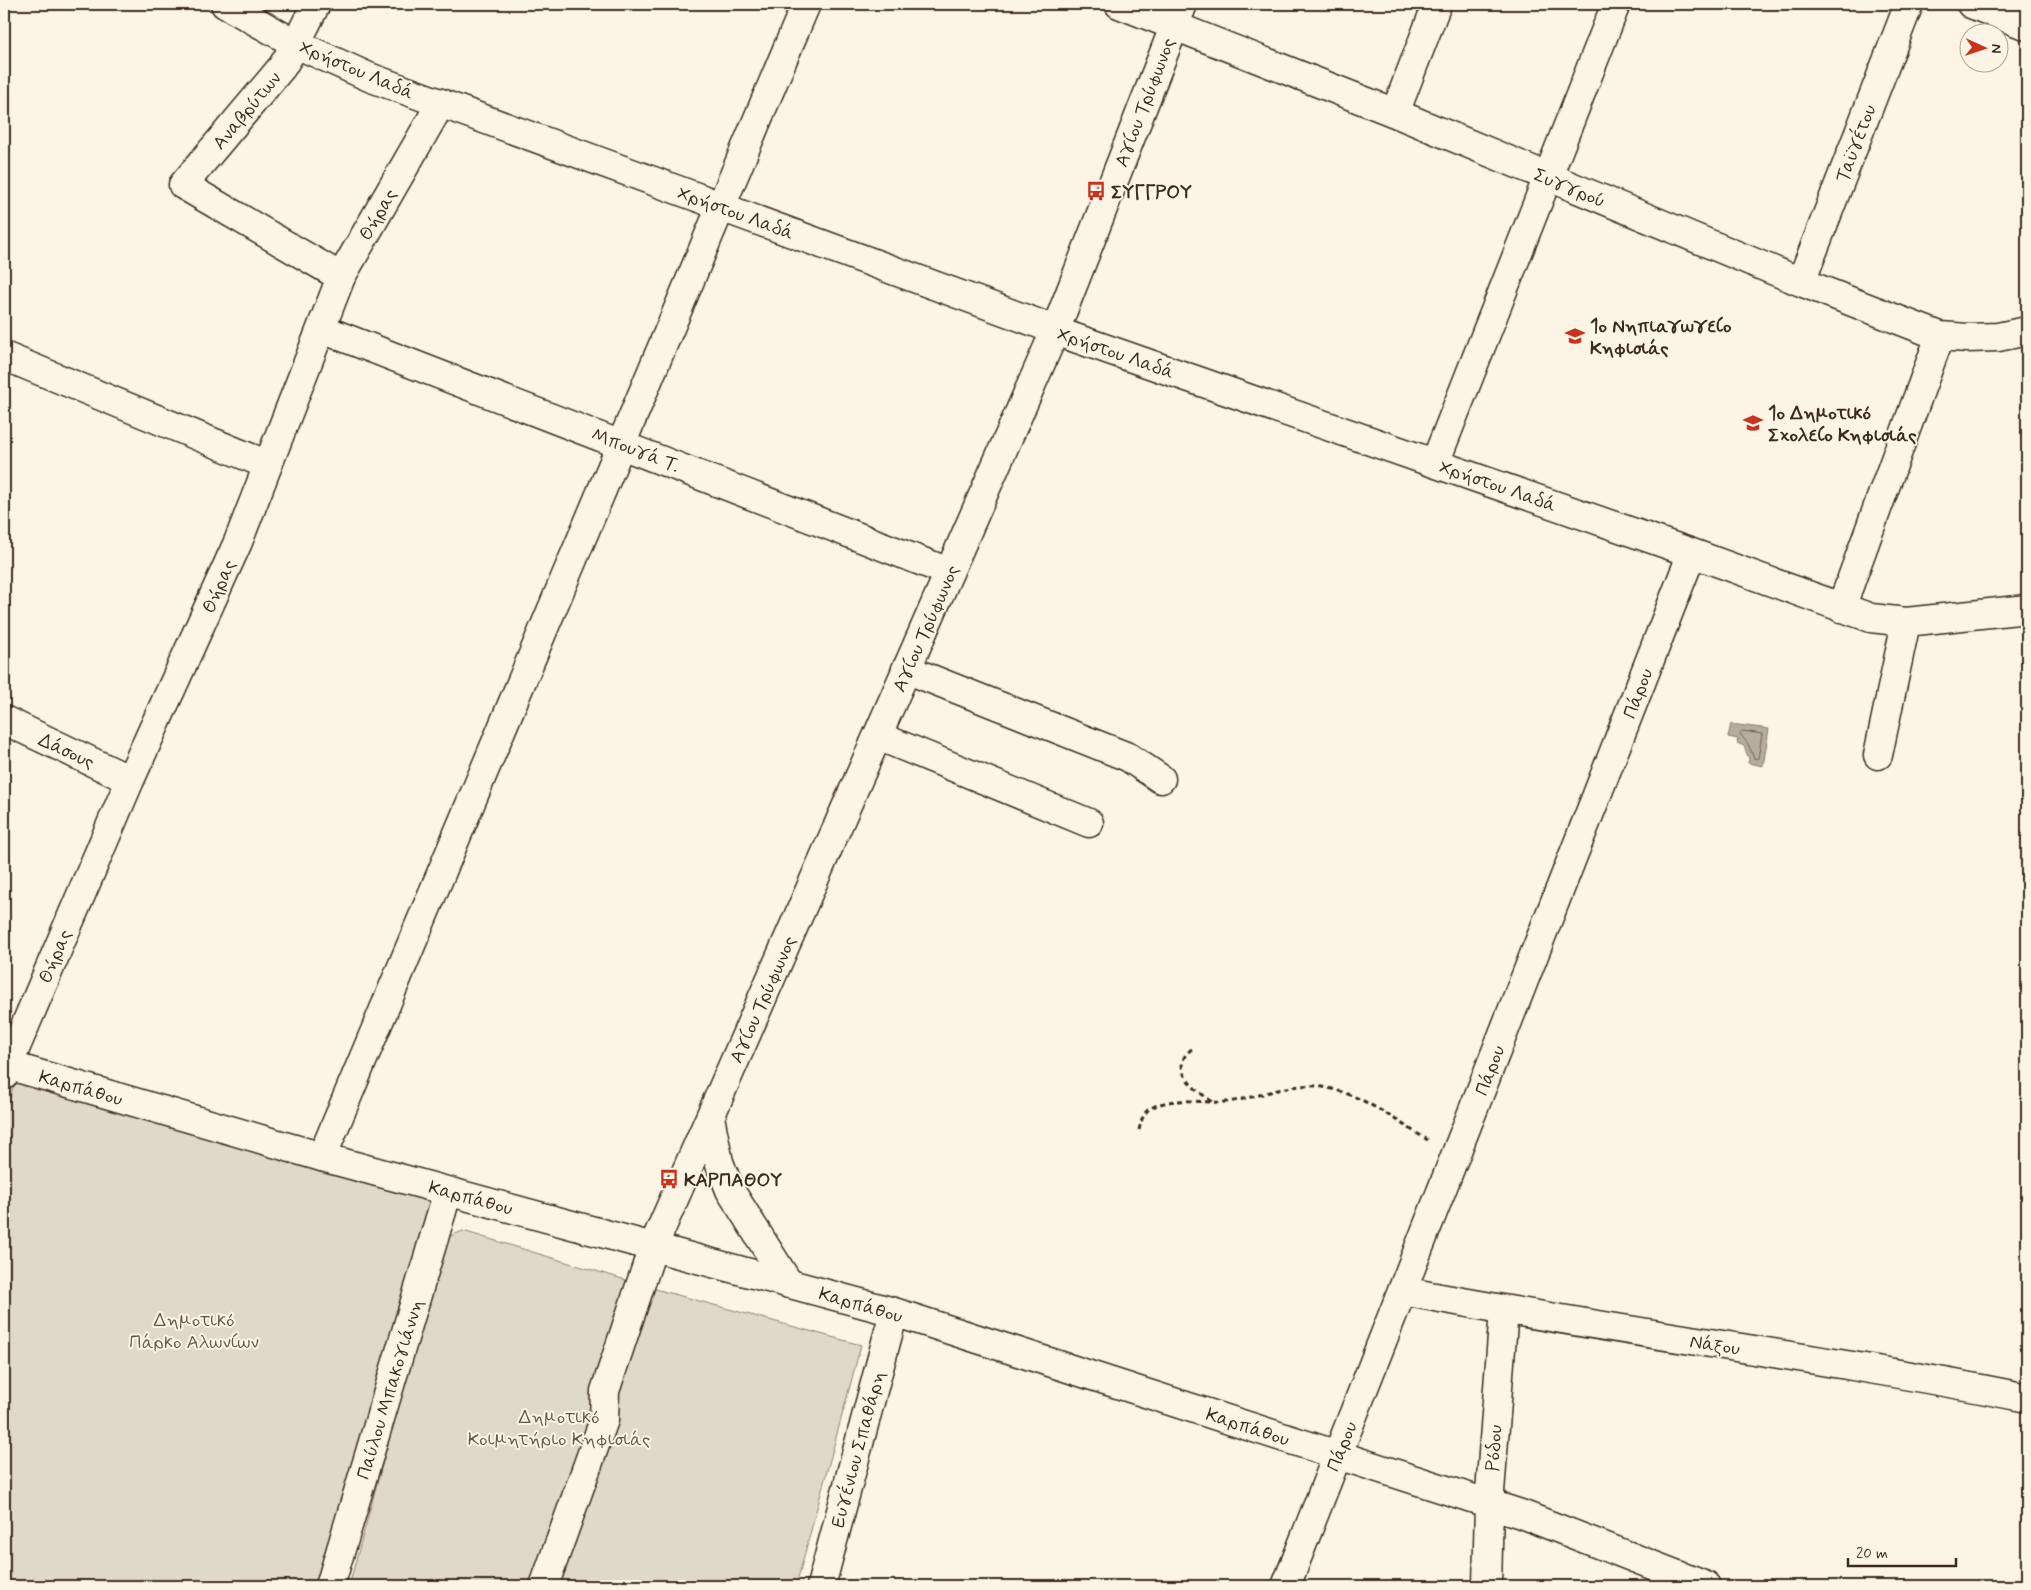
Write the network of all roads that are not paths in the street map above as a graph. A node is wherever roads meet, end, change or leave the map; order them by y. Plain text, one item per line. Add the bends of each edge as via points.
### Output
1 (225, 4) edge
2 (316, 4) edge
3 (806, 4) edge
4 (1120, 4) edge
5 (1437, 4) edge
6 (1616, 4) edge
7 (1909, 4) edge
8 (1971, 4) edge
9 (1178, 15) edge
10 (2027, 26) edge
11 (296, 44) junction
12 (441, 103) junction
13 (1396, 113) junction
14 (1549, 178) junction
15 (721, 206) junction
16 (341, 277) junction
17 (1801, 282) junction
18 (322, 329) junction
19 (1055, 330) junction
20 (2027, 331) edge
21 (1940, 336) junction
22 (4, 356) edge
23 (622, 444) junction
24 (1435, 463) junction
25 (268, 465) junction
26 (1692, 553) junction
27 (949, 572) junction
28 (1841, 608) junction
29 (2027, 609) edge
30 (1906, 622) junction
31 (906, 669) junction
32 (4, 720) edge
33 (878, 736) junction
34 (1878, 755) dead end
35 (1160, 779) dead end
36 (130, 780) junction
37 (1089, 823) dead end
38 (5, 1068) edge
39 (710, 1117) junction
40 (322, 1157) junction
41 (448, 1191) junction
42 (653, 1247) junction
43 (788, 1284) junction
44 (1403, 1291) junction
45 (1504, 1310) junction
46 (894, 1312) junction
47 (2027, 1398) edge
48 (1338, 1455) junction
49 (1489, 1505) junction
50 (1692, 1583) edge
51 (330, 1586) edge
52 (544, 1586) edge
53 (821, 1586) edge
54 (1286, 1586) edge
55 (1488, 1586) edge

1 - 11 street, Χρήστου Λαδά
2 - 11 street, Αναβρύτων
3 - 15 street
4 - 9 street, Συγγρού
5 - 13 street
6 - 14 street
7 - 17 street, Ταϋγέτου
8 - 10 street
9 - 13 street, Συγγρού
9 - 19 street, Αγίου Τρύφωνος
11 - 12 street, Χρήστου Λαδά via 369,77
11 - 16 street, Αναβρύτων via 282,67 183,185
12 - 15 street, Χρήστου Λαδά
12 - 16 street, Θήρας
13 - 14 street, Συγγρού
14 - 17 street, Συγγρού
14 - 24 street
15 - 19 street, Χρήστου Λαδά
15 - 23 street
16 - 18 street, Θήρας
17 - 21 street, Συγγρού
18 - 23 street, Μπουγά Τ.
18 - 25 street, Θήρας
19 - 24 street, Χρήστου Λαδά
19 - 27 street, Αγίου Τρύφωνος
20 - 21 street, Συγγρού via 1998,337
21 - 28 street
22 - 25 street
23 - 27 street, Μπουγά Τ.
23 - 40 street
24 - 26 street, Χρήστου Λαδά
25 - 36 street, Θήρας via 238,542
26 - 28 street, Χρήστου Λαδά
26 - 44 street, Πάρου
27 - 31 street, Αγίου Τρύφωνος
28 - 30 street, Χρήστου Λαδά via 1872,618
29 - 30 street, Χρήστου Λαδά
30 - 34 street
31 - 33 street, Αγίου Τρύφωνος
31 - 35 street via 1128,757
32 - 36 street, Δάσους
33 - 37 street
33 - 39 street, Αγίου Τρύφωνος
36 - 38 street, Θήρας
38 - 40 street, Καρπάθου
39 - 42 street, Αγίου Τρύφωνος
39 - 43 street via 730,1190
40 - 41 street, Καρπάθου
41 - 42 street, Καρπάθου
41 - 51 street, Παύλου Μπακογιάννη
42 - 43 street, Καρπάθου
42 - 52 street, Αγίου Τρύφωνος via 605,1391 604,1420
43 - 46 street, Καρπάθου
44 - 45 street, Νάξου
44 - 48 street, Πάρου
45 - 47 street, Νάξου
45 - 49 street, Ρόδου
46 - 48 street, Καρπάθου
46 - 53 street, Ευγένιου Σπαθάρη
48 - 49 street, Καρπάθου
48 - 54 street, Πάρου
49 - 50 street, Καρπάθου via 1521,1514
49 - 55 street, Ρόδου

